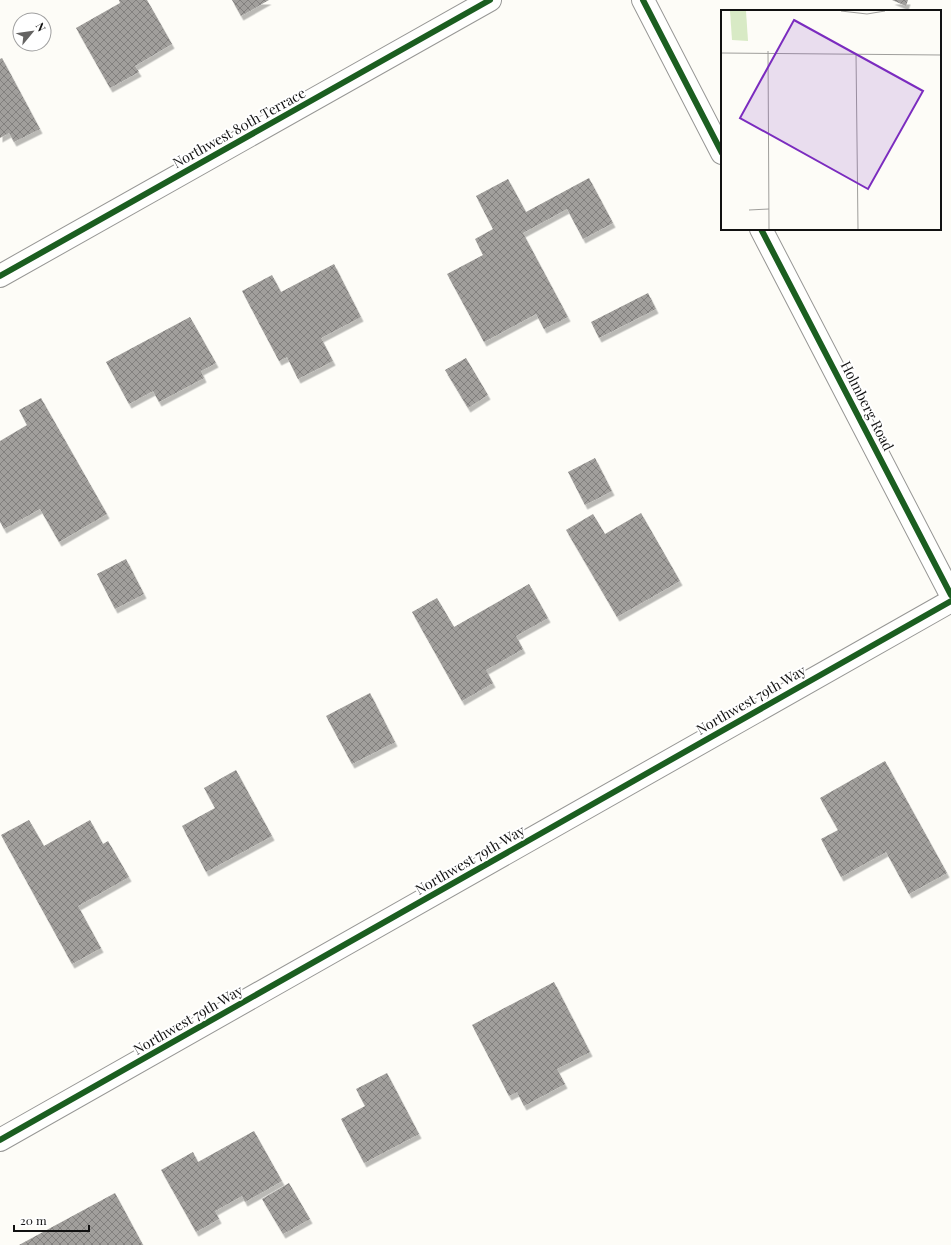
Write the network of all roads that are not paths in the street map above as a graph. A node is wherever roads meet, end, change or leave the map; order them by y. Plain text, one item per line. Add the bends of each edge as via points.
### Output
1 (490, 0) edge
2 (643, 0) edge
3 (721, 151) edge
4 (762, 230) edge
5 (0, 276) edge
6 (951, 594) edge
7 (951, 601) edge
8 (0, 1140) edge

1 - 5 street, Northwest 80th Terrace
2 - 3 street
4 - 6 street, Holmberg Road
7 - 8 street, Northwest 79th Way

